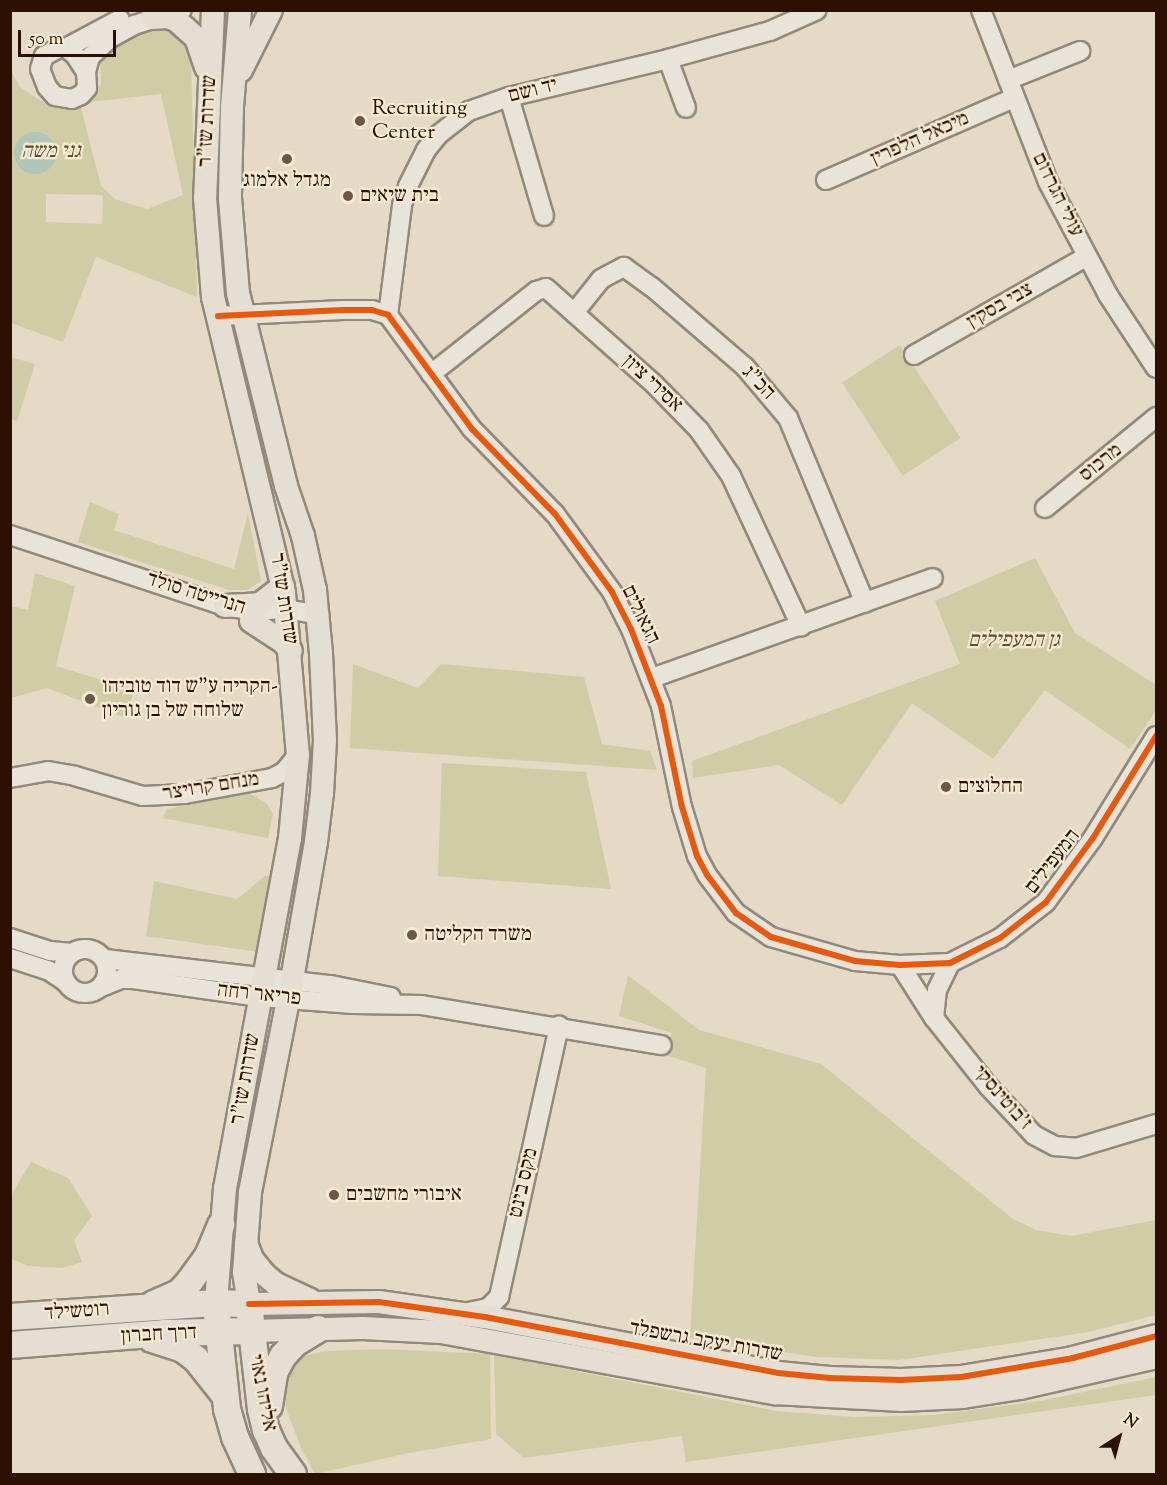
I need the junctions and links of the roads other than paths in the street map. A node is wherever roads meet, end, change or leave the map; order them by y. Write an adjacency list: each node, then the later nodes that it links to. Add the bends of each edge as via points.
1 (182, 10): 7 (street)
2 (213, 10): 12 (main road, שדרות שז"ר)
3 (240, 10): 14 (main road, שדרות שז"ר)
4 (271, 10): 14 (main road)
5 (817, 10): 10 (street, יד ושם, via 770,31)
6 (981, 10): 13 (street, עולי הגרדום)
7 (147, 14): 8 (street, via 114,21); 11 (street, via 96,48); 12 (main road, via 176,20 196,38)
8 (66, 48): 11 (street); 11 (street, via 52,49 44,56 40,69 47,87 55,96 72,99 87,88)
9 (1080, 51): 13 (street)
10 (668, 59): 15 (street, יד ושם); 17 (street)
11 (86, 72)
12 (209, 80): 24 (main road, שדרות שז"ר, via 205,198)
13 (1008, 80): 16 (street, עולי הגרדום)
14 (234, 85): 22 (main road, שדרות שז"ר, via 230,198)
15 (509, 97): 19 (street); 23 (street, יד ושם, via 469,111 438,135 426,150 402,206)
16 (1014, 98): 18 (street, מיכאל הלפרין); 20 (street, עולי הגרדום, via 1048,183)
17 (686, 108)
18 (826, 180)
19 (544, 216)
20 (1086, 257): 25 (street, צבי בסקין); 26 (street, עולי הגרדום)
21 (574, 313): 27 (street, אסירי ציון, via 546,288 536,291); 34 (street, הכ"ג, via 601,279 624,267 745,367 788,418); 39 (street, אסירי ציון, via 680,408 710,444 751,514)
22 (243, 314): 23 (street, via 372,310); 24 (street); 36 (main road, שדרות שז"ר, via 286,486 303,536)
23 (388, 315): 27 (street, הגאולים)
24 (218, 316): 33 (main road, שדרות שז"ר)
25 (914, 355)
26 (1156, 368)
27 (431, 374): 41 (street, הגאולים, via 472,429 582,547 612,592)
28 (1156, 417): 29 (street, מרכוס)
29 (1045, 508)
30 (10, 536): 35 (street, הנרייטה סולד)
31 (10, 547): 38 (street, הנרייטה סולד)
32 (933, 578): 34 (street)
33 (283, 586): 35 (main road, via 260,604); 37 (main road, שדרות שז"ר)
34 (865, 603): 39 (street)
35 (225, 606): 37 (street, הנרייטה סולד)
36 (319, 615): 37 (street, הנרייטה סולד); 56 (main road, שדרות שז"ר, via 325,740 322,793)
37 (287, 616): 38 (street, הנרייטה סולד); 40 (main road, שדרות שז"ר)
38 (251, 621): 40 (main road)
39 (801, 626): 41 (street)
40 (291, 651): 43 (main road, שדרות שז"ר)
41 (652, 678): 52 (street, הגאולים, via 697,856 736,913 788,944 855,961)
42 (1156, 736): 51 (street, המעפילים, via 1093,838 1046,902 1000,938)
43 (298, 755): 45 (street, מנחם קרויצר, via 284,772); 46 (main road, שדרות שז"ר)
44 (10, 778): 45 (street, מנחם קרויצר, via 48,771 143,796 185,794)
45 (272, 778): 46 (street, מנחם קרויצר, via 286,783)
46 (295, 802): 55 (main road, שדרות שז"ר)
47 (10, 938): 48 (street, via 50,951)
48 (72, 953): 50 (street, via 93,950); 53 (street, via 64,964)
49 (10, 958): 53 (street, via 48,970)
50 (105, 959): 54 (street, via 108,974); 55 (street, פריאר רחה)
51 (950, 963): 52 (street, המעפילים); 57 (street, via 938,990)
52 (900, 965): 57 (street, ז'בוטינסקי)
53 (66, 982): 54 (street, via 81,993)
54 (99, 988): 55 (street, פריאר רחה, via 121,979)
55 (262, 988): 56 (street, פריאר רחה); 61 (main road, שדרות שז"ר)
56 (290, 990): 58 (street, פריאר רחה, via 353,1004 422,1005); 62 (main road, שדרות שז"ר, via 250,1193)
57 (934, 1018): 60 (street, ז'בוטינסקי, via 1019,1121 1055,1146 1076,1148)
58 (559, 1026): 59 (street, פריאר רחה); 67 (street, מקס בינט, via 499,1297 488,1308)
59 (662, 1046)
60 (1156, 1124)
61 (221, 1225): 64 (main road, שדרות שז"ר); 66 (highway, via 208,1256 190,1281 165,1301)
62 (245, 1242): 63 (main road, via 264,1274); 65 (main road, שדרות שז"ר)
63 (314, 1302): 65 (main road, שדרות יעקב גרשפלד); 67 (main road, שדרות יעקב גרשפלד, via 379,1302)
64 (216, 1303): 65 (highway, דרך חברון); 66 (highway, דרך חברון); 71 (highway, שדרות שז"ר)
65 (249, 1304): 70 (highway, אליהו נאוי)
66 (144, 1308): 68 (highway, רוטשילד)
67 (461, 1314): 73 (main road, שדרות יעקב גרשפלד, via 778,1373 901,1380 972,1375 1073,1358)
68 (10, 1317)
69 (318, 1329): 70 (main road, שדרות יעקב גרשפלד); 76 (main road, שדרות יעקב גרשפלד, via 441,1332 775,1393 860,1399 963,1397 1077,1377); 78 (highway, via 296,1343 274,1373)
70 (251, 1331): 71 (highway, דרך חברון); 78 (highway, אליהו נאוי)
71 (219, 1332): 72 (highway, דרך חברון); 77 (highway, אליהו נאוי)
72 (137, 1335): 74 (highway, דרך חברון); 77 (highway, via 183,1349 208,1370)
73 (1156, 1336)
74 (68, 1341): 75 (highway, רוטשילד)
75 (10, 1345)
76 (1156, 1357)
77 (225, 1396): 79 (highway, אליהו נאוי, via 235,1437)
78 (266, 1430): 80 (highway, אליהו נאוי)
79 (252, 1474)
80 (293, 1474)

